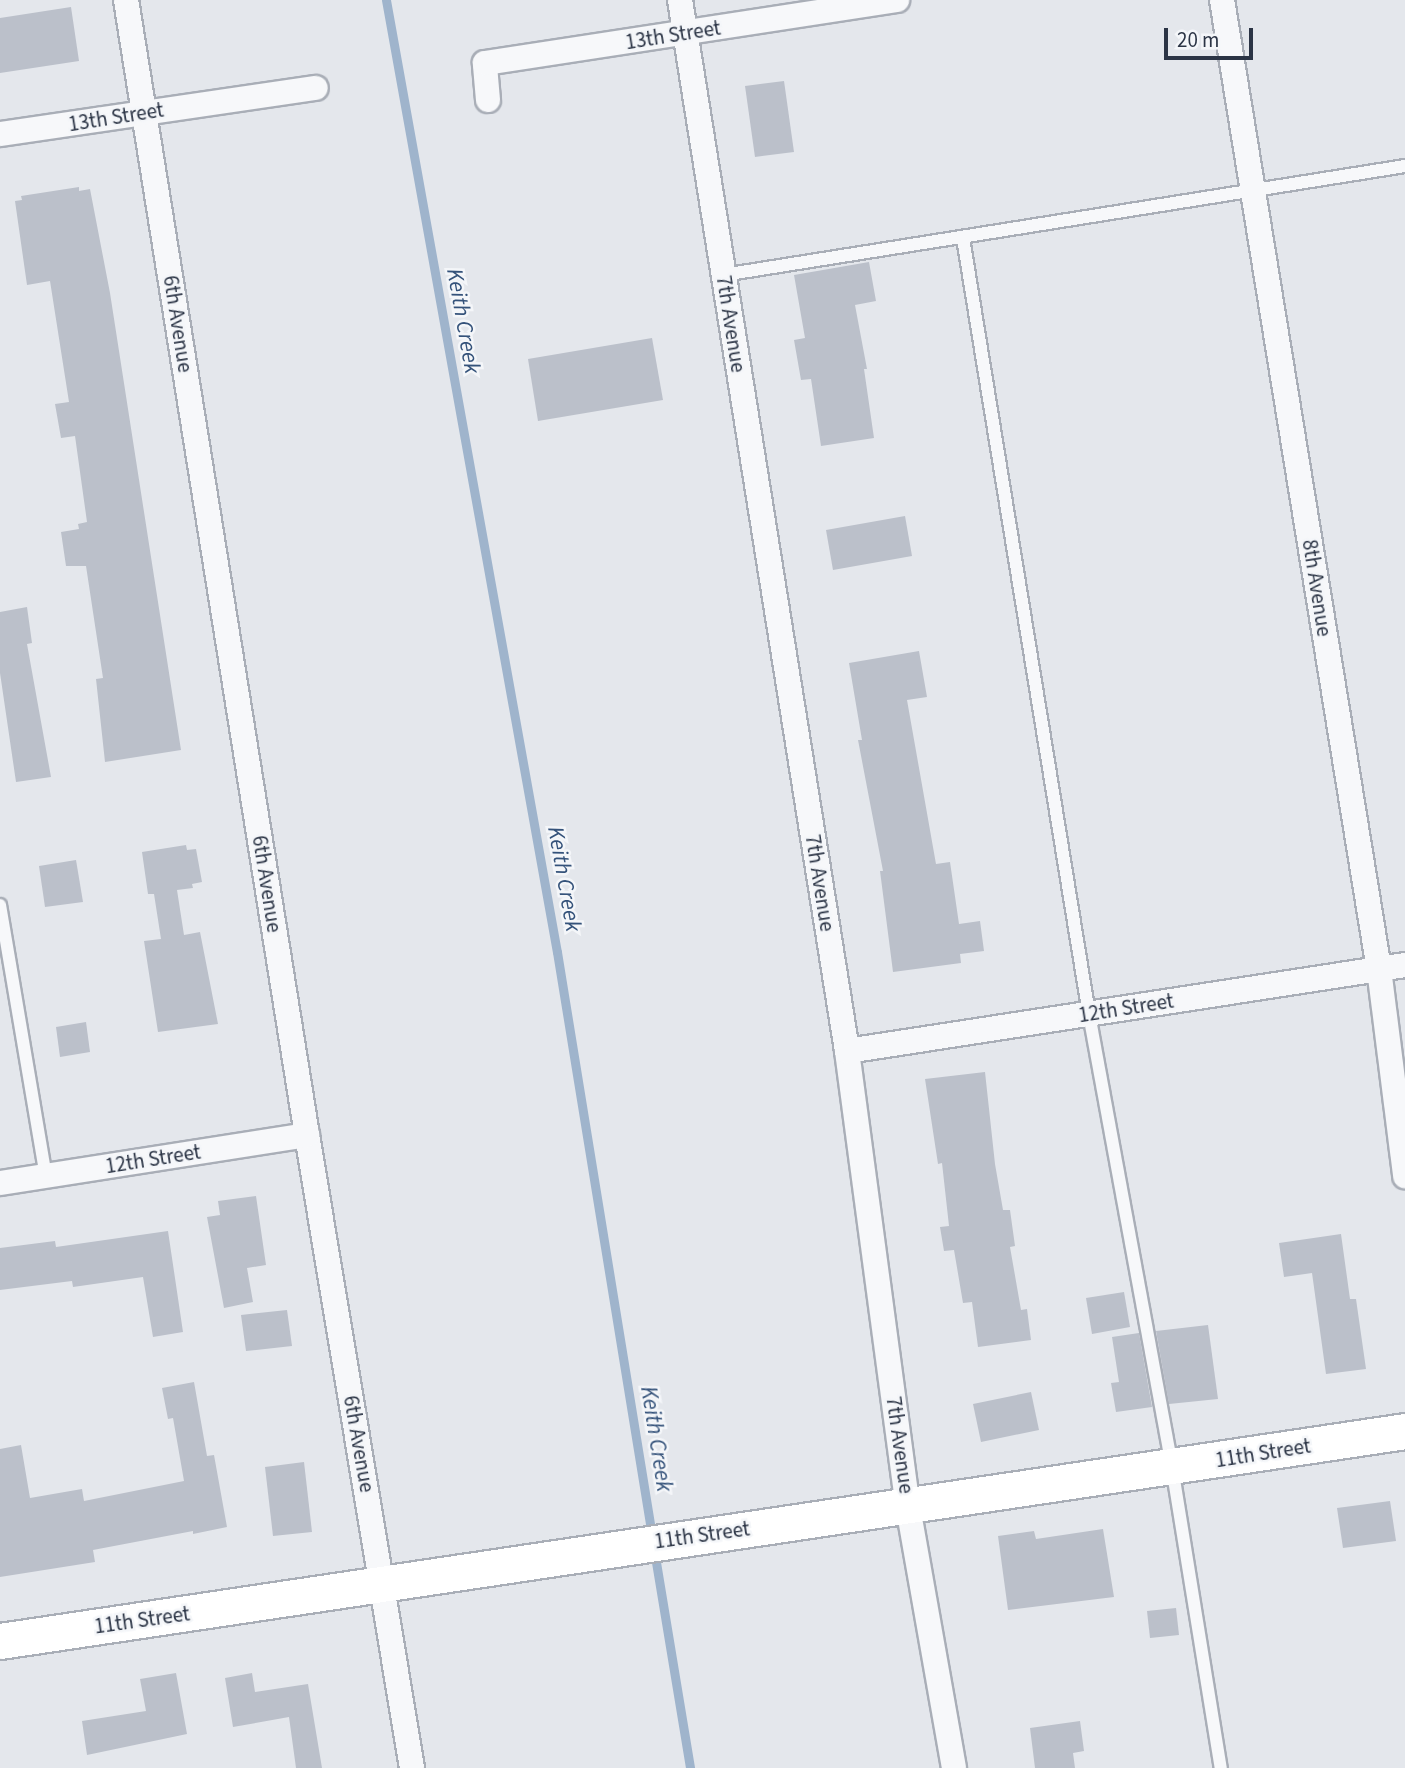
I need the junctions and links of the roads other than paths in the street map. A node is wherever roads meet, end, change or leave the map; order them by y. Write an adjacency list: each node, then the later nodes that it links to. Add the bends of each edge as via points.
1 (126, 0): 8 (street, 6th Avenue)
2 (680, 0): 5 (street, 7th Avenue)
3 (897, 0): 5 (street, 13th Street)
4 (1222, 0): 11 (street, 8th Avenue)
5 (685, 34): 7 (street, 13th Street, via 485,63); 13 (street, 7th Avenue)
6 (316, 88): 8 (street, 13th Street)
7 (488, 100)
8 (145, 112): 9 (street, 13th Street); 19 (street, 6th Avenue)
9 (0, 134)
10 (1405, 166): 11 (lane)
11 (1253, 192): 12 (lane); 16 (street, 8th Avenue)
12 (963, 238): 13 (lane); 17 (lane)
13 (723, 275): 18 (street, 7th Avenue)
14 (0, 905): 20 (lane)
15 (1405, 965): 16 (street, 12th Street)
16 (1379, 969): 17 (street, 12th Street); 21 (street, 8th Avenue)
17 (1089, 1014): 18 (street, 12th Street); 24 (lane)
18 (847, 1051): 25 (street, 7th Avenue)
19 (307, 1135): 20 (street, 12th Street); 26 (street, 6th Avenue)
20 (46, 1175): 22 (street, 12th Street)
21 (1405, 1176)
22 (0, 1183)
23 (1405, 1432): 24 (main road, 11th Street)
24 (1172, 1467): 25 (main road, 11th Street); 30 (lane)
25 (908, 1507): 26 (main road, 11th Street); 29 (street, 7th Avenue)
26 (383, 1585): 27 (main road, 11th Street); 28 (street, 6th Avenue)
27 (0, 1641)
28 (412, 1768)
29 (954, 1768)
30 (1221, 1768)

